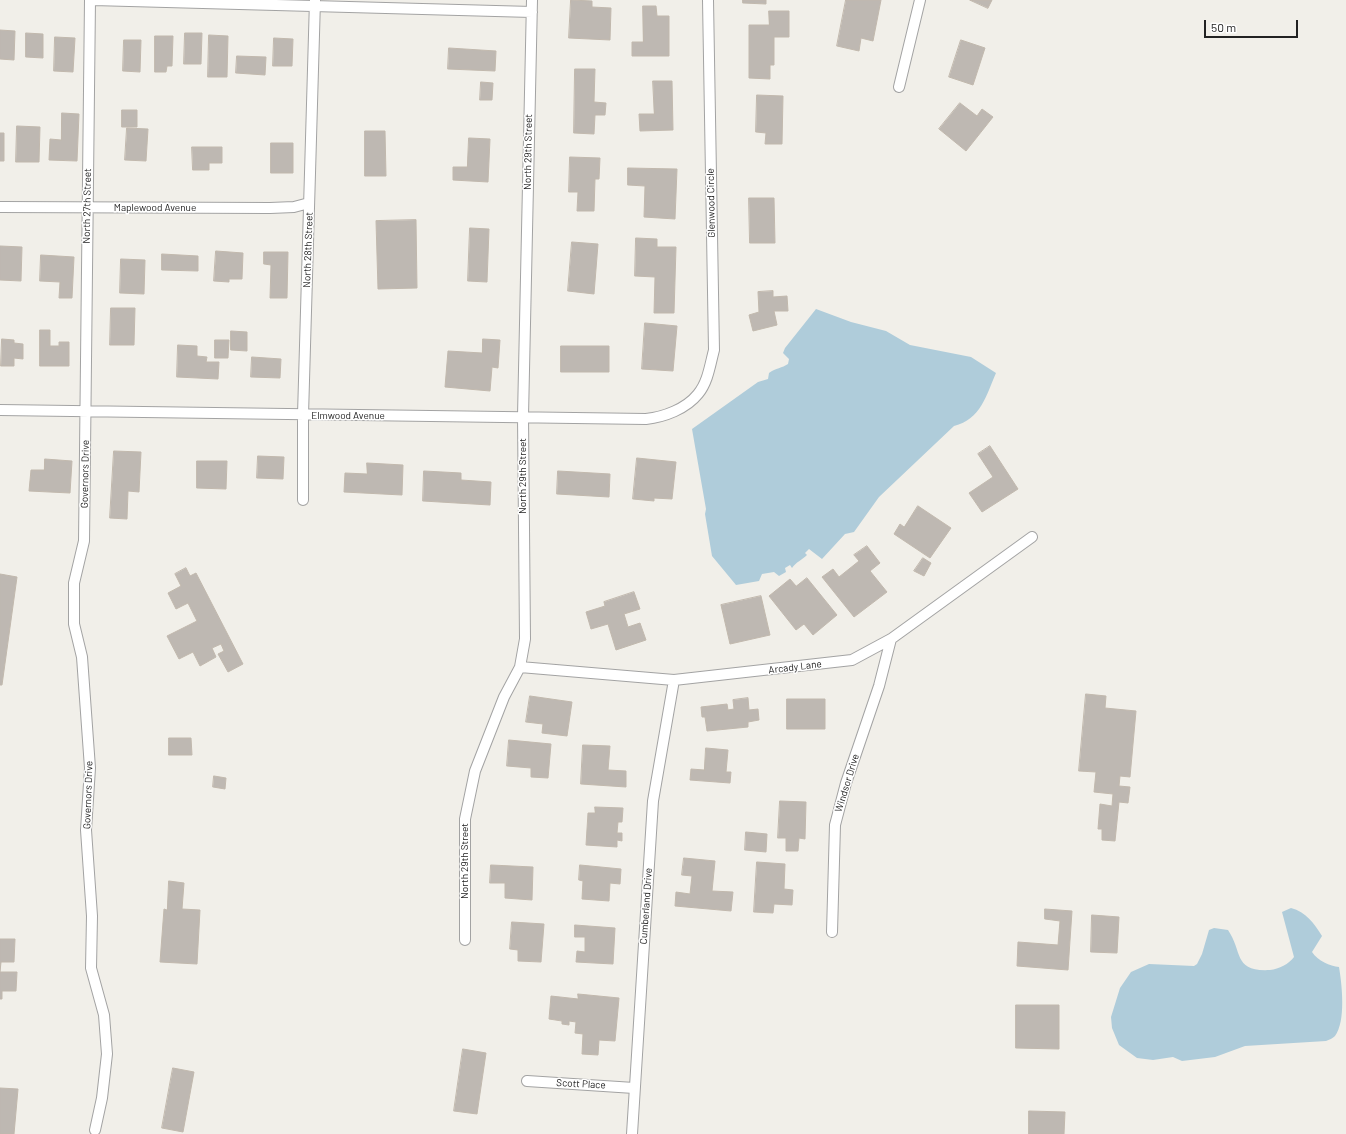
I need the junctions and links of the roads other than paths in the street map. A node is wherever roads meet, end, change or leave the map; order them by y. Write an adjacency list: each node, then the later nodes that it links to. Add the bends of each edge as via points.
1 (90, 0): 11 (street, North 27th Street)
2 (93, 0): 6 (street)
3 (532, 0): 7 (street, North 29th Street)
4 (708, 0): 12 (street, Glenwood Circle, via 714,350 708,375 698,394)
5 (920, 0): 8 (street)
6 (315, 2): 7 (street); 9 (street, North 28th Street)
7 (532, 12): 16 (street, North 29th Street)
8 (899, 87)
9 (309, 203): 11 (street, Maplewood Avenue, via 294,207 270,208); 15 (street, North 28th Street)
10 (0, 207): 11 (street, Maplewood Avenue)
11 (87, 208): 14 (street, North 27th Street)
12 (691, 400): 16 (street, Elmwood Avenue, via 662,417 646,419)
13 (0, 410): 14 (street, Elmwood Avenue)
14 (86, 412): 15 (street, Elmwood Avenue); 26 (street, Governors Drive, via 84,541 74,583 74,624 82,657 90,768 86,830 92,916 91,968 104,1015 107,1054)
15 (303, 415): 16 (street, Elmwood Avenue); 17 (street, North 28th Street)
16 (523, 416): 20 (street, North 29th Street, via 525,639)
17 (303, 500)
18 (1032, 537): 19 (street, Arcady Lane)
19 (891, 639): 21 (street, Arcady Lane, via 852,660); 22 (street, Windsor Drive, via 879,686 846,783 835,825)
20 (520, 667): 21 (street, Arcady Lane); 23 (street, North 29th Street, via 504,697 476,771 465,819)
21 (674, 680): 25 (street, Cumberland Drive, via 653,801)
22 (832, 932)
23 (465, 940)
24 (528, 1081): 25 (street, Scott Place)
25 (634, 1088): 27 (street, Cumberland Drive)
26 (95, 1130)
27 (632, 1134)

